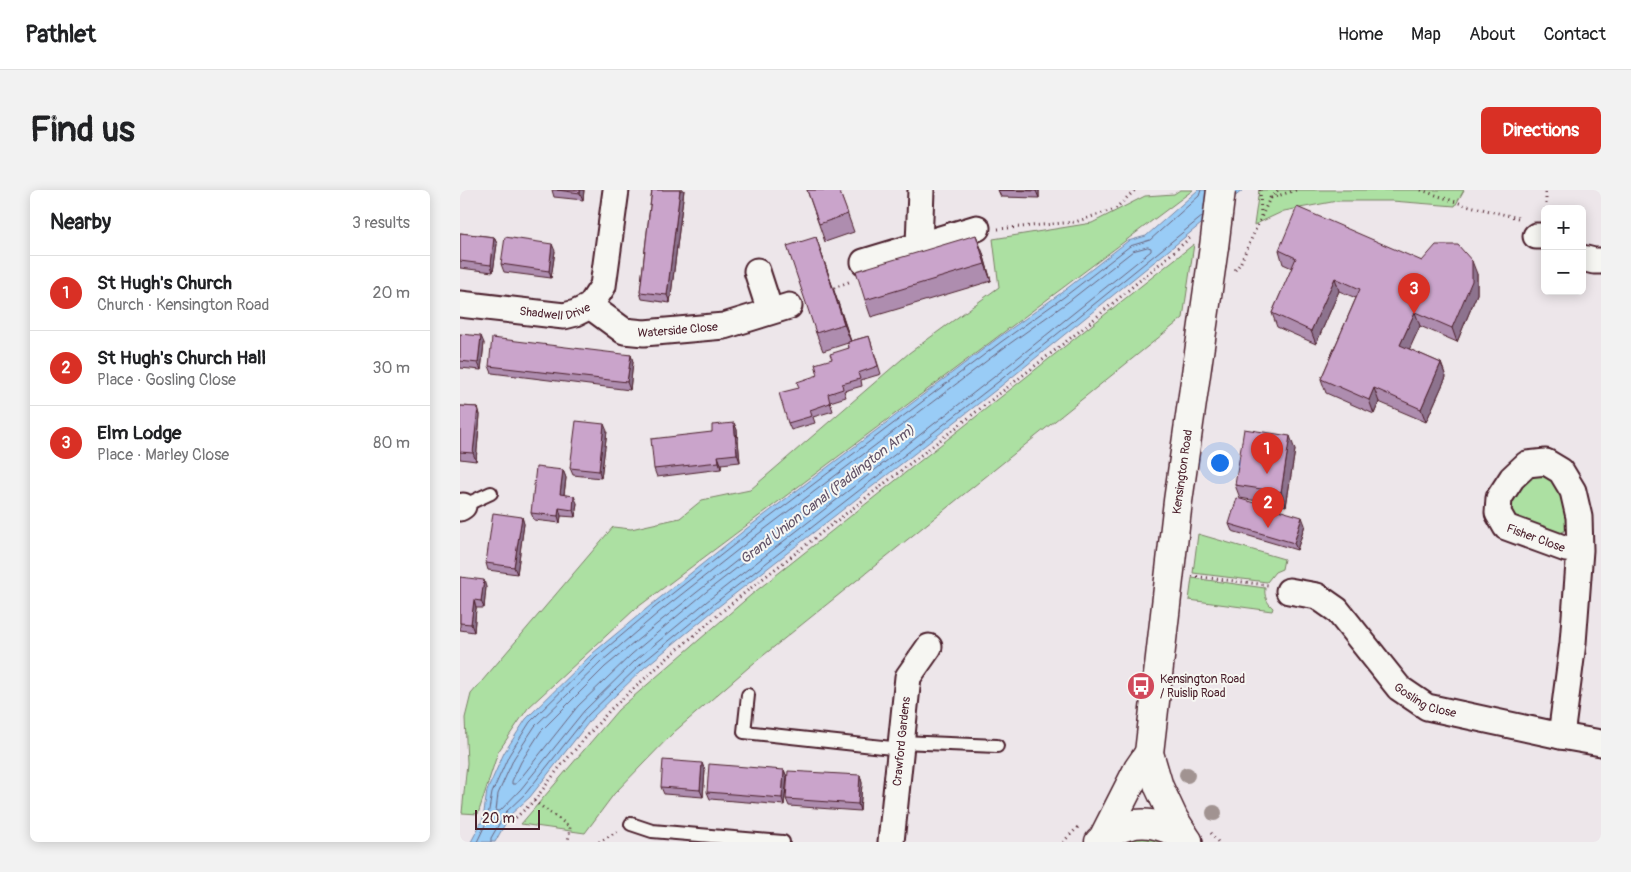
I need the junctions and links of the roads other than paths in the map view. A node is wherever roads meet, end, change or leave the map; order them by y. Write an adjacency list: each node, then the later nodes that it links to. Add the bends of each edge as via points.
1 (616, 190): 11 (street, Shadwell Drive, via 603,286)
2 (921, 190): 5 (street)
3 (1221, 190): 22 (street, Kensington Road, bridge, via 1203,242)
4 (977, 228): 5 (street)
5 (918, 245): 8 (street)
6 (1586, 259): 7 (street)
7 (1601, 261)
8 (864, 262)
9 (757, 271): 11 (street, Waterside Close, via 779,308 724,326 644,333 624,331)
10 (460, 304): 11 (street, Shadwell Drive, via 564,316)
11 (590, 306)
12 (491, 494): 13 (lane)
13 (461, 507)
14 (1580, 550): 18 (street, Fisher Close)
15 (1280, 588): 18 (street, Gosling Close, via 1318,596 1337,610 1399,688 1427,707)
16 (929, 647): 20 (street, Crawford Gardens, via 908,677)
17 (748, 696): 20 (lane, via 744,732)
18 (1561, 736): 19 (street, Gosling Close)
19 (1601, 742)
20 (901, 746): 21 (lane); 26 (street, Crawford Gardens)
21 (997, 746)
22 (1149, 753): 24 (street, Kensington Road); 27 (street, Kensington Road, via 1174,819)
23 (630, 824): 25 (lane, via 652,831)
24 (1101, 840): 27 (street, via 1129,824 1146,823 1168,828)
25 (783, 842)
26 (891, 842)
27 (1189, 842)

